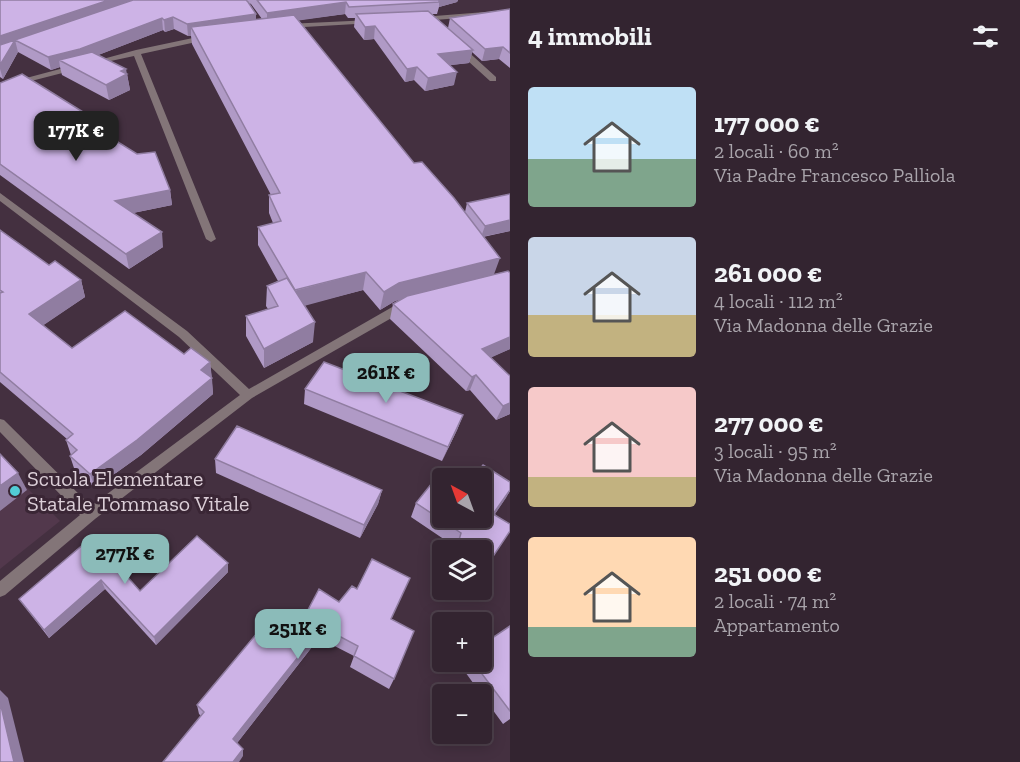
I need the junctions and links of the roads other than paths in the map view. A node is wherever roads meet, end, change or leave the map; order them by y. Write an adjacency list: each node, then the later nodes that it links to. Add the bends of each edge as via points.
1 (510, 12): 2 (street)
2 (428, 19): 3 (street); 6 (street)
3 (417, 20)
4 (383, 21): 5 (street)
5 (274, 27)
6 (436, 27)
7 (221, 34): 9 (street)
8 (453, 42): 10 (street)
9 (136, 52): 11 (street); 13 (street)
10 (493, 79)
11 (0, 87)
12 (0, 196): 15 (street, via 183,334)
13 (211, 239)
14 (423, 300): 15 (street, via 400,306)
15 (248, 395): 17 (street)
16 (0, 424): 17 (street)
17 (90, 515): 18 (street)
18 (0, 590)

